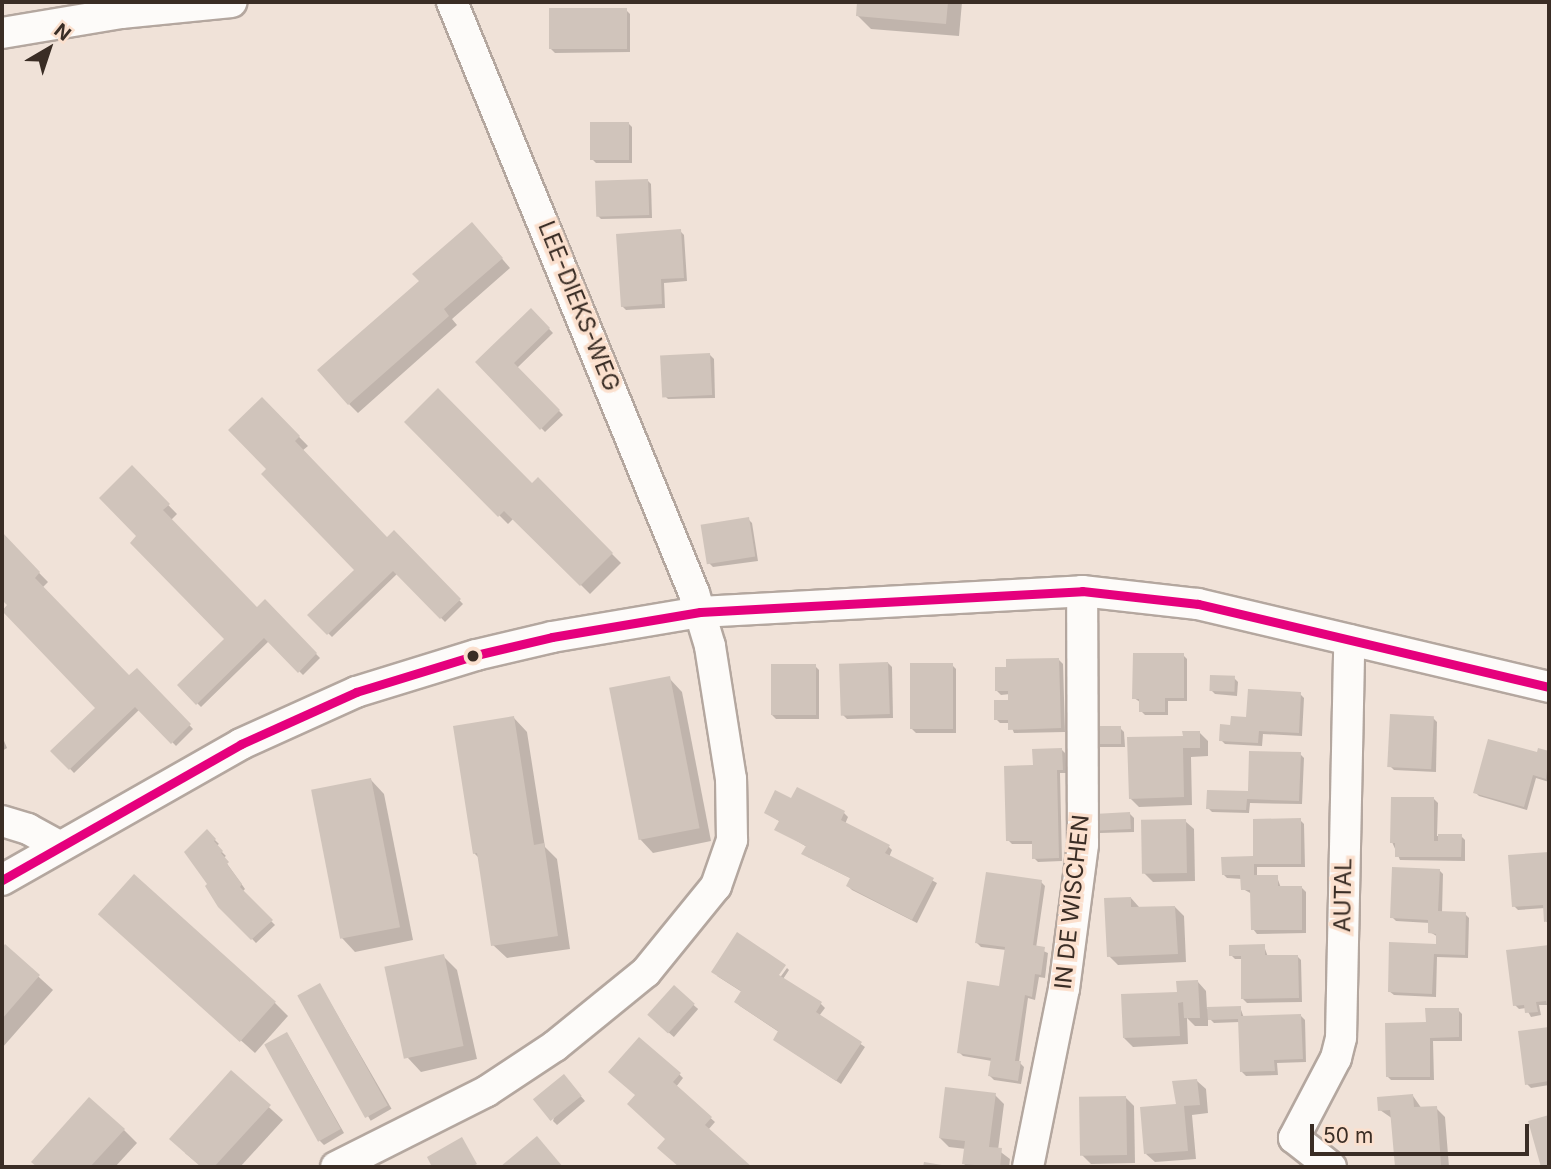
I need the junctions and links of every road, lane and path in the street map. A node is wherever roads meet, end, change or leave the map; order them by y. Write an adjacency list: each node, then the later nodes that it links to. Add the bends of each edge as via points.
1 (231, 2): 3 (street, via 121,13)
2 (452, 2): 5 (street, LEE-DIEKS-WEG, via 677,544)
3 (2, 33)
4 (1082, 591): 5 (street); 6 (street, via 1198,604); 12 (street, IN DE WISCHEN, via 1083,845 1064,989)
5 (700, 612): 9 (street, via 564,634 356,692 241,744); 11 (street, LEE-DIEKS-WEG, via 731,779 732,840 716,886 646,972 555,1046 487,1091)
6 (1349, 640): 7 (street); 13 (street, AUTAL, via 1341,1038 1336,1058 1294,1138)
7 (1549, 687)
8 (2, 821): 9 (street)
9 (60, 846): 10 (street)
10 (2, 880)
11 (336, 1167)
12 (1028, 1167)
13 (1331, 1167)

